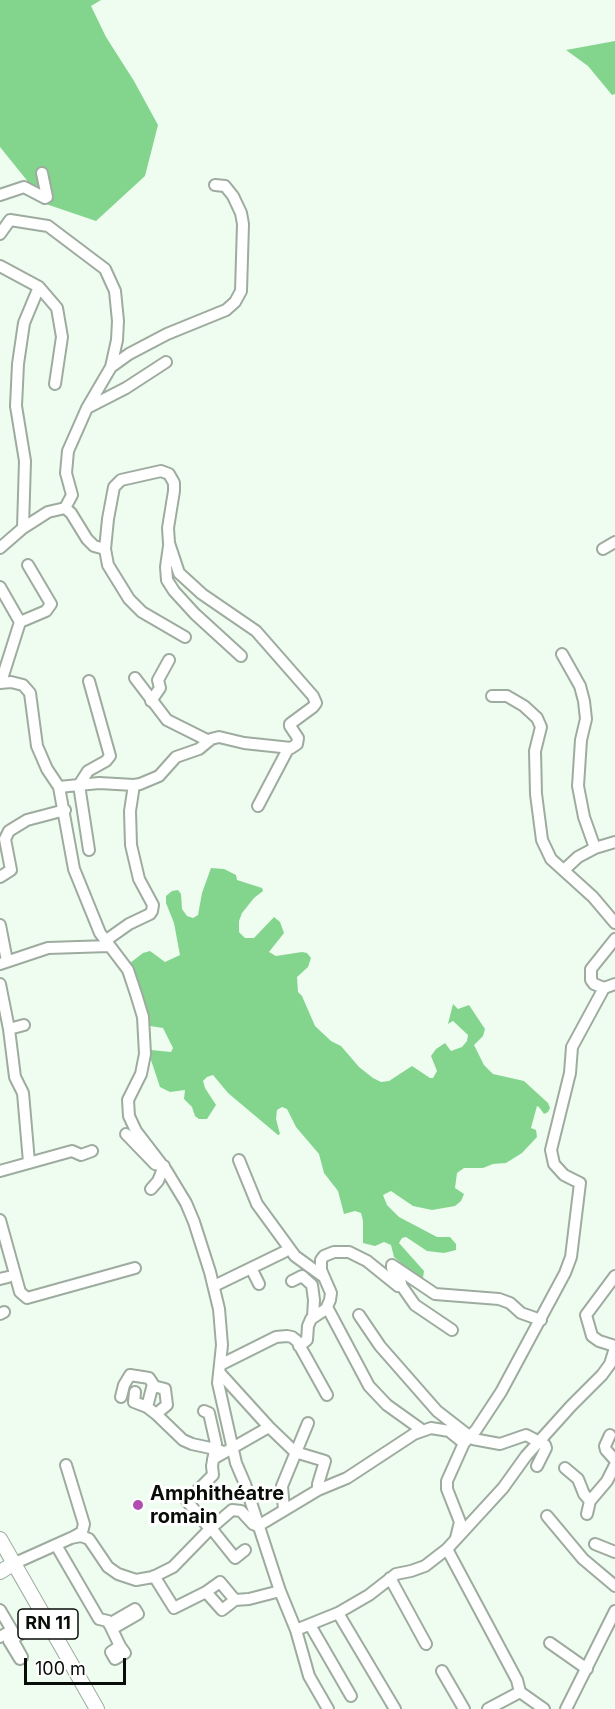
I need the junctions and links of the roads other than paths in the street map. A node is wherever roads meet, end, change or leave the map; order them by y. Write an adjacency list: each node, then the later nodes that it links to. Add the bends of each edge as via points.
1 (42, 173): 3 (street, via 47,197 24,188)
2 (215, 185): 8 (street, via 225,186 233,196 243,224 241,291 235,302 226,310 166,334)
3 (0, 195)
4 (0, 234): 8 (street, via 10,220 48,226 105,269 115,291 118,321)
5 (0, 266): 6 (street)
6 (39, 286): 9 (street, via 57,308 59,317 62,337); 12 (street, via 24,323 18,364 16,406 25,461)
7 (166, 362): 10 (street)
8 (111, 368): 10 (street)
9 (55, 384)
10 (87, 408): 11 (street, via 68,451 66,472 72,495)
11 (65, 508): 12 (street, via 48,512); 16 (street, via 87,539)
12 (23, 528): 15 (street)
13 (615, 542): 17 (street)
14 (169, 543): 16 (street, via 174,483 169,474 161,471 121,480 114,487); 23 (street, via 167,580 174,591); 31 (street, via 179,573 257,632 314,698 314,706 290,724 298,741)
15 (0, 548)
16 (105, 549): 21 (street, via 108,565 129,599 142,612)
17 (603, 549)
18 (28, 565): 20 (street, via 51,604 46,611)
19 (0, 587): 20 (street)
20 (20, 622): 27 (street)
21 (185, 637)
22 (561, 654): 38 (street, via 580,686 584,701 586,719 578,786)
23 (241, 656)
24 (169, 660): 29 (street)
25 (135, 678): 29 (street)
26 (89, 681): 32 (street, via 110,756 91,768)
27 (1, 682): 34 (street, via 23,685 30,693 37,746)
28 (492, 696): 40 (street, via 507,696 524,706 541,727 535,751 542,840 548,855)
29 (152, 701): 30 (street, via 167,720)
30 (209, 741): 31 (street, via 219,737); 33 (street, via 176,757 159,776)
31 (288, 749): 35 (street)
32 (79, 785): 33 (street); 34 (street); 39 (street)
33 (134, 785): 45 (street, via 131,845 152,911)
34 (59, 787): 36 (street)
35 (258, 806)
36 (64, 810): 41 (street, via 24,821 9,831 5,839 11,870); 45 (street, via 74,869)
37 (615, 842): 38 (street)
38 (595, 848): 40 (street, via 578,856)
39 (89, 850)
40 (564, 870): 42 (street)
41 (0, 877)
42 (615, 923)
43 (0, 925): 46 (street)
44 (615, 939): 48 (street, via 591,969 594,984)
45 (107, 943): 46 (street, via 48,948); 55 (street, via 128,970 143,1017 144,1065 128,1100 129,1116)
46 (4, 963)
47 (0, 984): 50 (street)
48 (610, 986): 71 (street, via 572,1047 570,1072 551,1150 554,1164 579,1184 571,1257)
49 (24, 1025): 50 (street)
50 (9, 1029): 54 (street, via 15,1077 23,1093)
51 (126, 1134): 55 (street, via 155,1164)
52 (92, 1151): 54 (street, via 81,1155 72,1151)
53 (239, 1160): 63 (street, via 257,1204 294,1256)
54 (29, 1162): 56 (street)
55 (164, 1166): 57 (street); 67 (street, via 190,1214)
56 (0, 1171)
57 (151, 1189)
58 (0, 1220): 60 (street, via 20,1293 27,1298)
59 (284, 1252): 61 (street)
60 (135, 1268)
61 (251, 1268): 65 (street); 67 (street)
62 (615, 1276): 74 (street, via 585,1315 592,1336)
63 (324, 1277): 66 (street, via 324,1256 349,1252); 68 (street, via 331,1293)
64 (292, 1281): 70 (street, via 302,1276 312,1285)
65 (259, 1284)
66 (401, 1285): 71 (street, via 392,1265 435,1294 499,1299); 72 (street, via 415,1305)
67 (214, 1286): 75 (street, via 221,1329)
68 (327, 1307): 70 (street); 84 (street, via 369,1386)
69 (359, 1315): 86 (street, via 411,1382 437,1411 459,1427)
70 (313, 1317): 73 (street, via 307,1340)
71 (541, 1320): 86 (street, via 501,1392)
72 (452, 1330)
73 (299, 1346): 75 (street, via 292,1337 276,1337); 78 (street)
74 (615, 1350): 87 (street, via 602,1375)
75 (219, 1368): 83 (street); 88 (street)
76 (156, 1387): 79 (street, via 149,1378 131,1374); 80 (street); 80 (street, via 165,1389 166,1405)
77 (135, 1392): 80 (street, via 134,1402)
78 (327, 1395)
79 (121, 1397)
80 (152, 1411): 88 (street, via 186,1442)
81 (204, 1412): 88 (street, via 209,1413)
82 (308, 1423): 89 (street)
83 (269, 1427): 88 (street); 89 (street)
84 (422, 1430): 86 (street, via 444,1429); 95 (street, via 347,1478)
85 (610, 1435): 90 (street, via 605,1446)
86 (467, 1440): 87 (street, via 500,1444 526,1435); 100 (street, via 447,1481)
87 (540, 1442): 93 (street, via 546,1447); 102 (street)
88 (221, 1452): 103 (street, via 236,1463); 104 (street, via 212,1476 187,1501)
89 (295, 1452): 95 (street, via 326,1461); 97 (street, via 282,1486)
90 (615, 1460)
91 (66, 1465): 101 (street)
92 (615, 1465): 96 (street)
93 (537, 1466)
94 (565, 1468): 96 (street, via 578,1479)
95 (318, 1490): 97 (street)
96 (590, 1502): 98 (street)
97 (284, 1510): 103 (street)
98 (587, 1514)
99 (547, 1516): 118 (street, via 583,1559)
100 (459, 1518): 102 (street); 106 (street)
101 (84, 1524): 105 (street, via 82,1532); 108 (street)
102 (470, 1524): 106 (street)
103 (258, 1526): 104 (street, via 235,1509); 119 (street)
104 (211, 1529): 112 (street, via 235,1558); 116 (street, via 177,1564)
105 (71, 1538): 108 (street, via 85,1537); 110 (street)
106 (456, 1538): 111 (street)
107 (0, 1539): 114 (main road, RN 11)
108 (90, 1541): 116 (street, via 108,1567 118,1574 136,1580)
109 (595, 1544): 113 (street)
110 (56, 1545): 114 (street); 132 (street, via 99,1619 108,1621)
111 (447, 1549): 117 (street, via 425,1566); 135 (street)
112 (245, 1550)
113 (615, 1552)
114 (13, 1564): 115 (main road); 125 (main road, RN 11)
115 (0, 1572)
116 (154, 1576): 120 (street, via 174,1608)
117 (390, 1578): 123 (street); 131 (street)
118 (615, 1586)
119 (280, 1591): 121 (street); 127 (street)
120 (207, 1592): 121 (street, via 220,1582); 121 (street, via 222,1610)
121 (235, 1600)
122 (615, 1611): 133 (street)
123 (338, 1613): 126 (street); 139 (street)
124 (1, 1616): 128 (street)
125 (45, 1619): 128 (street); 137 (main road, RN 11)
126 (310, 1625): 127 (street); 136 (street)
127 (296, 1630): 138 (street, via 309,1676)
128 (13, 1635): 129 (street)
129 (0, 1637)
130 (550, 1643): 133 (street)
131 (426, 1644)
132 (120, 1646)
133 (587, 1669): 143 (street)
134 (442, 1671): 140 (street)
135 (520, 1692): 141 (street); 142 (street)
136 (351, 1696)
137 (97, 1709)
138 (328, 1709)
139 (395, 1709)
140 (464, 1709)
141 (488, 1709)
142 (544, 1709)
143 (566, 1709)

